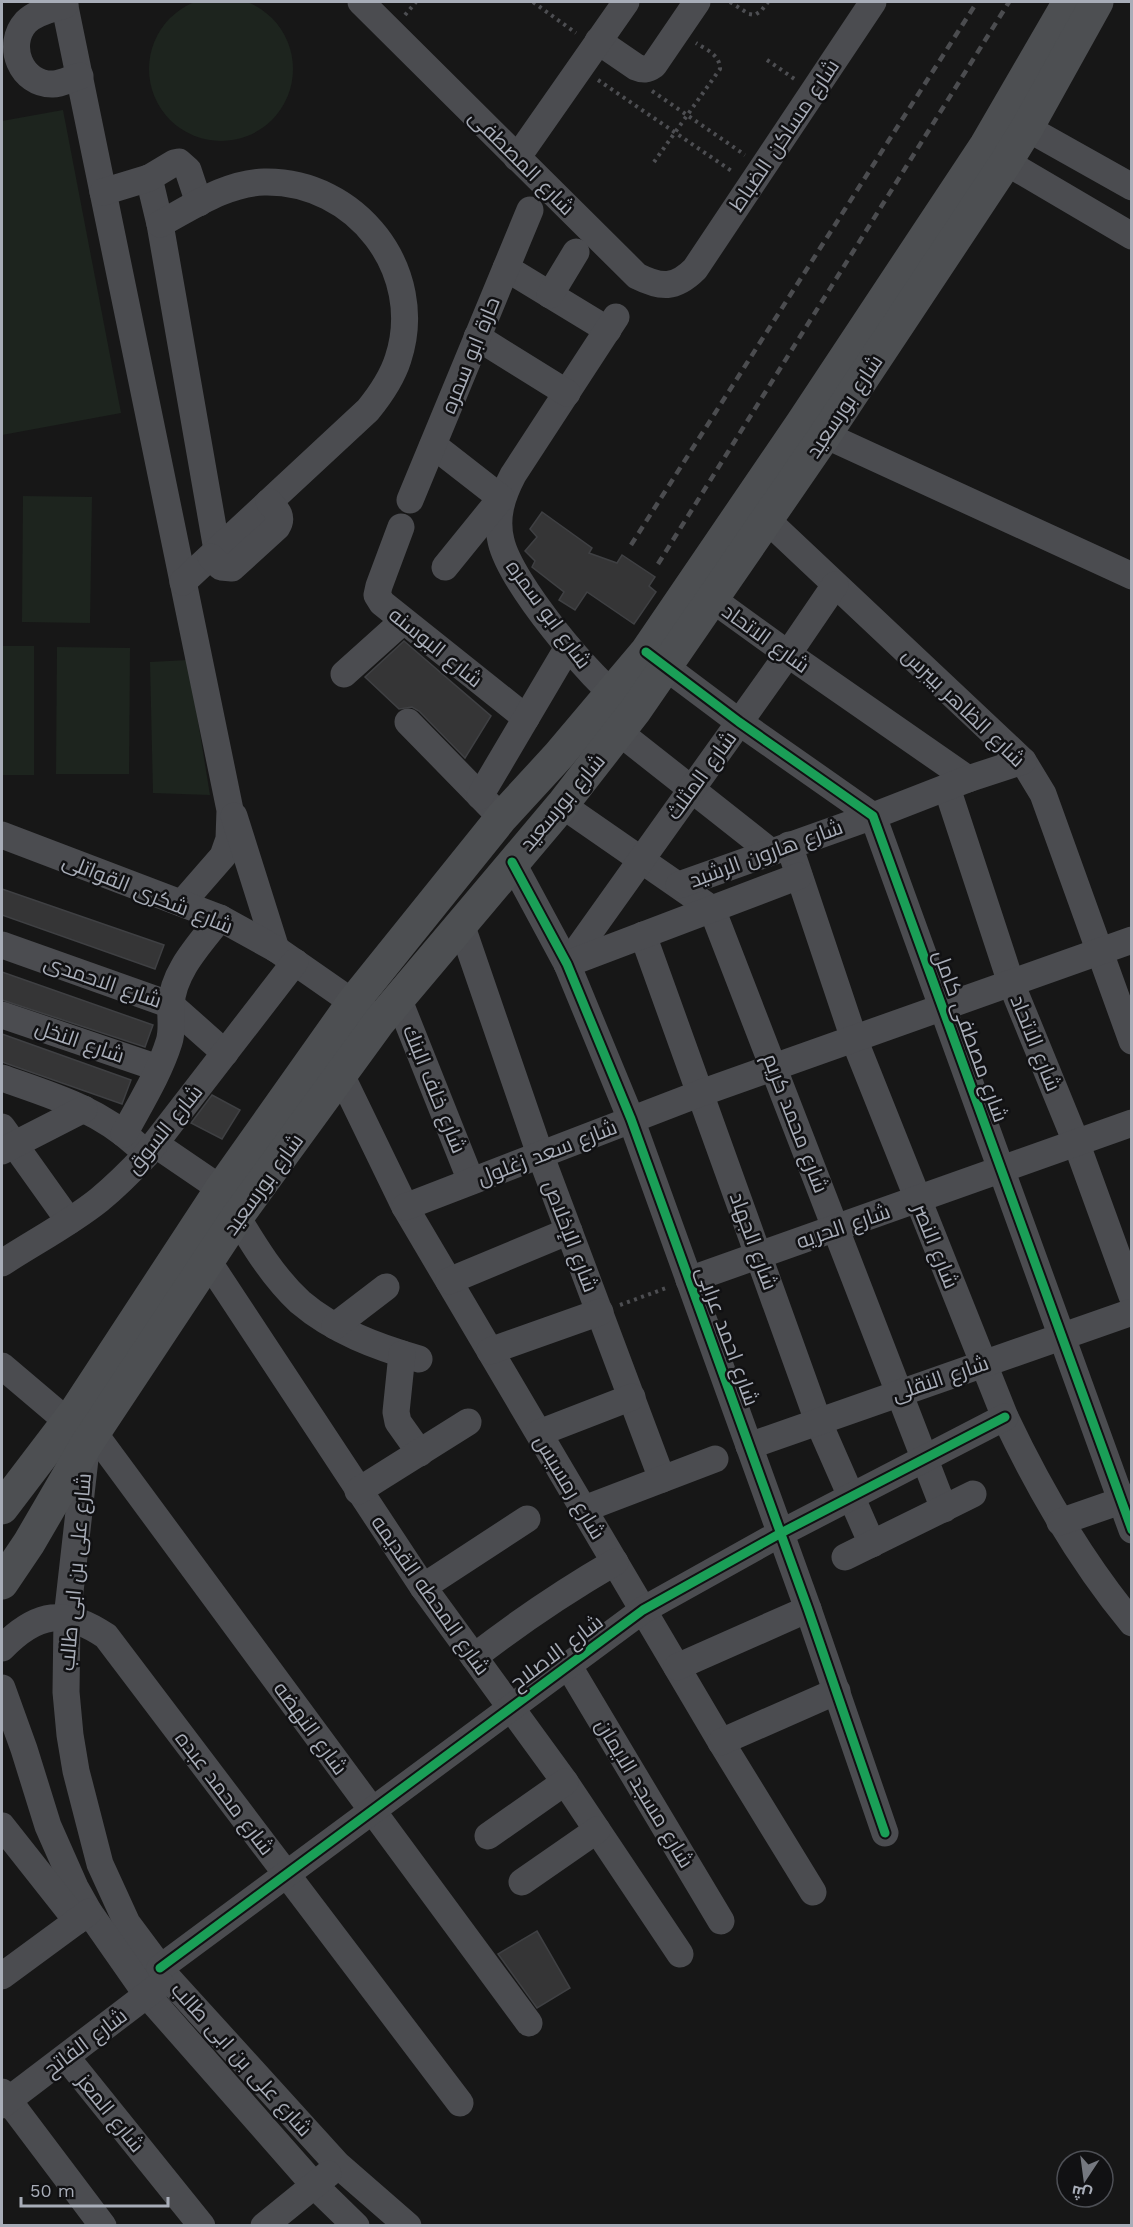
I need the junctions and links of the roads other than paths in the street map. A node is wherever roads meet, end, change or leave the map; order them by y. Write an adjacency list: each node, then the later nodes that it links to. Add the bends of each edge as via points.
1 (361, 2): 12 (street, شارع المصطفى)
2 (626, 2): 8 (street)
3 (698, 2): 8 (street, via 649,69)
4 (873, 2): 23 (street, شارع مساكن الضباط)
5 (1069, 2): 27 (main road, شارع بورسعيد)
6 (1097, 2): 11 (main road, شارع بورسعيد)
7 (64, 3): 9 (street, via 26,22); 10 (street)
8 (591, 52): 12 (street)
9 (10, 64): 10 (street, via 43,83 55,84)
10 (80, 75): 16 (street)
11 (1027, 128): 13 (main road, شارع بورسعيد); 15 (street)
12 (517, 158): 23 (street, شارع المصطفى, via 637,276 654,285 669,285 684,280)
13 (1006, 162): 20 (street); 27 (main road, شارع بورسعيد)
14 (149, 178): 16 (street); 17 (street, via 174,163 183,163); 19 (street)
15 (1131, 187)
16 (103, 192): 36 (street)
17 (199, 203): 19 (street); 33 (street, via 222,191 264,182 322,193 356,213 383,243 399,279 405,319 399,358 368,410)
18 (530, 210): 22 (street, حارة ابو سمره)
19 (160, 224): 33 (street)
20 (1131, 237)
21 (576, 252): 24 (street)
22 (506, 268): 24 (street); 25 (street, حارة ابو سمره)
23 (695, 269)
24 (550, 295): 26 (street, شارع ابو سمره, via 612,324)
25 (477, 337): 26 (street); 28 (street, حارة ابو سمره)
26 (567, 393): 29 (street, شارع ابو سمره)
27 (814, 429): 31 (main road, شارع بورسعيد); 35 (street); 42 (main road, شارع بورسعيد)
28 (433, 445): 29 (street); 30 (street, حارة ابو سمره)
29 (501, 498): 34 (street); 40 (street, شارع ابو سمره, via 500,540 508,562)
30 (410, 500)
31 (767, 520): 37 (street, شارع الظاهر بيبرس); 38 (main road, شارع بورسعيد)
32 (401, 527): 39 (street, شارع البوسنه, via 378,595)
33 (214, 553): 36 (street)
34 (445, 567)
35 (1131, 576)
36 (183, 582): 53 (street)
37 (835, 585): 41 (street, شارع المثلث); 48 (street, شارع الظاهر بيبرس)
38 (712, 598): 41 (street, شارع الاتحاد); 42 (main road, شارع بورسعيد)
39 (403, 621): 43 (street); 45 (street, شارع البوسنه)
40 (568, 647): 44 (street, شارع ابو سمره); 45 (street)
41 (788, 654): 47 (street, شارع المثلث); 49 (street, شارع الاتحاد)
42 (656, 660): 44 (main road, شارع بورسعيد); 47 (street)
43 (344, 674)
44 (622, 713): 50 (street); 51 (main road, شارع بورسعيد); 52 (main road, شارع بورسعيد)
45 (526, 718): 52 (street)
46 (408, 722): 52 (street)
47 (739, 722): 50 (street, شارع المثلث); 54 (street)
48 (1023, 761): 49 (street, شارع هارون الرشيد); 68 (street, شارع الظاهر بيبرس, via 1042,794)
49 (957, 784): 54 (street, شارع هارون الرشيد); 71 (street, شارع الاتحاد)
50 (692, 788): 56 (street); 57 (street, شارع المثلث)
51 (561, 805): 57 (street); 58 (main road, شارع بورسعيد)
52 (491, 807): 72 (main road, شارع بورسعيد)
53 (230, 810): 61 (street, via 229,839 223,856); 69 (street)
54 (873, 816): 56 (street, شارع هارون الرشيد); 74 (street, شارع مصطفى كامل)
55 (2, 835): 61 (street, شارع شكرى القواتلى)
56 (780, 848): 59 (street, شارع النصر); 60 (street, شارع هارون الرشيد)
57 (641, 858): 60 (street); 70 (street, شارع المثلث)
58 (512, 862): 64 (main road, شارع بورسعيد); 70 (street, شارع احمد عرابى)
59 (799, 876): 62 (street); 77 (street, شارع النصر)
60 (678, 885): 62 (street)
61 (182, 903): 63 (street, شارع شكرى القواتلى)
62 (712, 909): 65 (street); 80 (street, شارع محمد كريم)
63 (220, 918): 69 (street, شارع شكرى القواتلى); 73 (street, via 183,967)
64 (461, 924): 75 (main road, شارع بورسعيد); 92 (street, شارع الإخلاص)
65 (643, 935): 70 (street); 84 (street, شارع الجهاد)
66 (1131, 940): 68 (street, شارع سعد زغلول)
67 (2, 945): 73 (street, شارع الاحمدى)
68 (1100, 952): 71 (street, شارع سعد زغلول); 78 (street, شارع الظاهر بيبرس)
69 (286, 956): 72 (street, شارع شكرى القواتلى); 79 (street, شارع السوق)
70 (567, 964): 86 (street, شارع احمد عرابى)
71 (1011, 983): 74 (street, شارع سعد زغلول); 90 (street, شارع الاتحاد)
72 (354, 1001): 75 (street, شارع شكرى القواتلى); 95 (main road, شارع بورسعيد)
73 (171, 1005): 79 (street, شارع الاحمدى); 81 (street, via 170,1041)
74 (942, 1008): 77 (street, شارع سعد زغلول); 93 (street, شارع مصطفى كامل)
75 (388, 1010): 82 (main road, شارع بورسعيد); 94 (street, شارع خلف البنك)
76 (2, 1015): 81 (street, شارع النخل)
77 (854, 1039): 80 (street, شارع سعد زغلول); 96 (street, شارع النصر)
78 (1131, 1041)
79 (225, 1053): 91 (street, شارع السوق)
80 (774, 1067): 84 (street, شارع سعد زغلول); 100 (street, شارع محمد كريم)
81 (158, 1068): 88 (street)
82 (341, 1075): 97 (street, شارع رمسيس); 98 (main road, شارع بورسعيد)
83 (2, 1078): 85 (street)
84 (701, 1093): 86 (street, شارع سعد زغلول); 102 (street, شارع الجهاد)
85 (84, 1109): 88 (street); 89 (street)
86 (631, 1119): 92 (street, شارع سعد زغلول); 105 (street, شارع احمد عرابى)
87 (1131, 1123): 90 (street, شارع الحريه)
88 (124, 1134): 91 (street)
89 (6, 1141): 99 (street)
90 (1076, 1142): 93 (street, شارع الحريه); 108 (street, شارع الاتحاد)
91 (150, 1149): 95 (street); 99 (street, شارع السوق, via 123,1179)
92 (540, 1154): 94 (street, شارع سعد زغلول); 101 (street, شارع الإخلاص)
93 (1001, 1170): 96 (street, شارع الحريه); 112 (street, شارع مصطفى كامل)
94 (471, 1181): 97 (street, شارع سعد زغلول)
95 (221, 1189): 121 (main road, شارع بورسعيد)
96 (917, 1200): 100 (street, شارع الحريه); 114 (street, شارع النصر)
97 (405, 1207): 106 (street, شارع رمسيس)
98 (237, 1217): 103 (main road, شارع بورسعيد); 111 (street, via 276,1276 300,1302)
99 (69, 1221): 104 (street, شارع السوق)
100 (836, 1229): 102 (street, شارع الحريه); 116 (street, شارع محمد كريم)
101 (569, 1231): 106 (street); 109 (street, شارع الإخلاص)
102 (760, 1255): 105 (street, شارع الحريه); 119 (street, شارع الجهاد)
103 (208, 1261): 121 (main road, شارع بورسعيد); 128 (street, شارع المحطه القديمه)
104 (2, 1263)
105 (689, 1280): 123 (street, شارع احمد عرابى)
106 (449, 1281): 113 (street, شارع رمسيس)
107 (386, 1287): 111 (street)
108 (1131, 1296)
109 (609, 1309): 113 (street); 117 (street, شارع الإخلاص)
110 (1131, 1312): 112 (street, شارع النقلى)
111 (335, 1326): 124 (street, via 376,1346 411,1357 396,1412 398,1422)
112 (1061, 1336): 114 (street, شارع النقلى); 131 (street, شارع مصطفى كامل)
113 (490, 1351): 122 (street, شارع رمسيس)
114 (984, 1363): 116 (street, شارع النقلى); 118 (street, شارع النصر)
115 (2, 1366): 121 (street, شارع النهضه)
116 (899, 1393): 119 (street, شارع النقلى); 126 (street, شارع محمد كريم)
117 (632, 1397): 122 (street); 127 (street, شارع الإخلاص)
118 (1005, 1417): 126 (street, شارع الاصلاح); 136 (street, شارع النصر)
119 (818, 1421): 123 (street, شارع النقلى); 130 (street, شارع الجهاد)
120 (468, 1422): 124 (street)
121 (83, 1433): 132 (main road, شارع بورسعيد); 142 (main road, شارع بورسعيد, via 29,1543); 146 (street, شارع على بن ابى طالب); 157 (street, شارع النهضه)
122 (539, 1433): 133 (street, شارع رمسيس)
123 (749, 1446): 138 (street, شارع احمد عرابى)
124 (420, 1453): 128 (street)
125 (715, 1459): 127 (street)
126 (924, 1459): 130 (street, شارع الاصلاح); 134 (street, شارع محمد كريم)
127 (662, 1479): 133 (street)
128 (358, 1491): 143 (street, شارع المحطه القديمه)
129 (973, 1494): 134 (street)
130 (851, 1496): 138 (street, شارع الاصلاح); 139 (street, شارع الجهاد)
131 (1126, 1499): 136 (street); 137 (street, شارع مصطفى كامل)
132 (2, 1508)
133 (584, 1509): 141 (street, شارع رمسيس)
134 (944, 1509): 139 (street)
135 (527, 1519): 143 (street)
136 (1060, 1522): 147 (street, شارع النصر, via 1097,1581)
137 (1131, 1530)
138 (781, 1533): 144 (street, شارع احمد عرابى); 145 (street, شارع الاصلاح)
139 (872, 1544): 140 (street)
140 (845, 1557)
141 (615, 1562): 145 (street, شارع رمسيس); 149 (street, via 565,1591)
142 (2, 1583)
143 (423, 1587): 149 (street, شارع المحطه القديمه)
144 (808, 1609): 151 (street); 153 (street, شارع احمد عرابى)
145 (643, 1610): 150 (street, شارع الاصلاح); 151 (street, شارع رمسيس)
146 (67, 1618): 148 (street, شارع محمد عبده, via 48,1618 30,1624); 162 (street, شارع محمد عبده, via 88,1623 106,1636); 168 (street, شارع على بن ابى طالب, via 70,1735 86,1814 114,1896)
147 (1131, 1623)
148 (2, 1648)
149 (474, 1658): 154 (street, شارع المحطه القديمه)
150 (568, 1665): 154 (street, شارع الاصلاح); 166 (street, شارع مسجد الايمان)
151 (677, 1667): 155 (street, شارع رمسيس)
152 (2, 1688): 165 (street, شارع على بن ابى طالب)
153 (837, 1691): 155 (street); 160 (street, شارع احمد عرابى)
154 (511, 1708): 156 (street, شارع المحطه القديمه); 157 (street, شارع الاصلاح)
155 (721, 1742): 164 (street, شارع رمسيس)
156 (564, 1782): 159 (street, شارع المحطه القديمه); 161 (street)
157 (372, 1811): 162 (street, شارع الاصلاح); 171 (street, شارع النهضه)
158 (2, 1826): 165 (street)
159 (597, 1830): 163 (street); 167 (street, شارع المحطه القديمه)
160 (885, 1833)
161 (488, 1836)
162 (287, 1874): 168 (street, شارع الاصلاح); 174 (street, شارع محمد عبده)
163 (522, 1882)
164 (813, 1892)
165 (83, 1917): 169 (street); 170 (street, شارع على بن ابى طالب)
166 (721, 1921)
167 (680, 1954)
168 (164, 1973): 170 (street, شارع الفاتح); 175 (street, شارع على بن ابى طالب)
169 (2, 1976)
170 (147, 1995): 172 (street, شارع الفاتح); 176 (street, شارع على بن ابى طالب)
171 (529, 2023)
172 (66, 2056): 173 (street, شارع الفاتح); 178 (street, شارع المعز)
173 (4, 2099): 177 (street)
174 (460, 2103)
175 (338, 2165): 176 (street); 181 (street, شارع على بن ابى طالب)
176 (315, 2186): 179 (street); 180 (street, شارع على بن ابى طالب)
177 (103, 2226)
178 (202, 2226)
179 (264, 2226)
180 (356, 2226)
181 (408, 2226)

